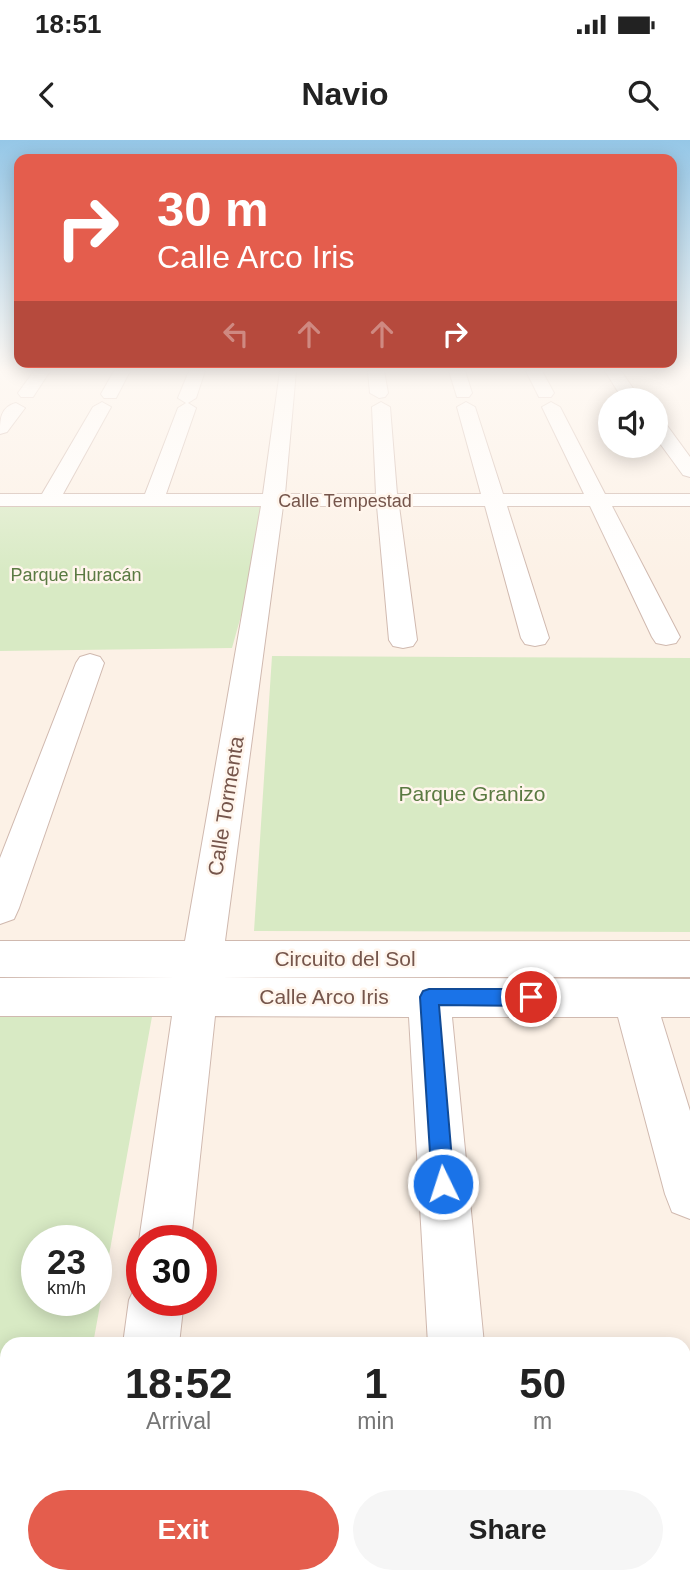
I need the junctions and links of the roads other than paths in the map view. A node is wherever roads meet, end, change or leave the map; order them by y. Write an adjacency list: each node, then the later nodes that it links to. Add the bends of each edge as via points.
1 (85, 438): 10 (street)
2 (174, 438): 13 (street)
3 (281, 438): 11 (street, Calle Tormenta)
4 (383, 438): 14 (street)
5 (475, 438): 15 (street)
6 (566, 438): 16 (street)
7 (668, 441): 8 (street)
8 (690, 471)
9 (0, 500): 10 (street, Calle Tempestad)
10 (49, 500): 13 (street, Calle Tempestad)
11 (274, 500): 13 (street, Calle Tempestad); 14 (street, Calle Tempestad); 24 (street, Calle Tormenta)
12 (690, 500): 16 (street, Calle Tempestad)
13 (152, 501)
14 (387, 501): 15 (street, Calle Tempestad); 19 (street)
15 (494, 501): 16 (street, Calle Tempestad); 18 (street)
16 (596, 501): 17 (street)
17 (666, 637)
18 (535, 638)
19 (403, 640)
20 (90, 663): 21 (street)
21 (0, 908)
22 (0, 959): 24 (street, Circuito del Sol)
23 (690, 959): 24 (street, Circuito del Sol)
24 (199, 978): 25 (street, Calle Arco Iris); 26 (street, Calle Arco Iris); 30 (street, Calle Tormenta)
25 (0, 997)
26 (429, 997): 27 (street, Calle Arco Iris); 33 (street)
27 (634, 998): 28 (street, Calle Arco Iris); 29 (street)
28 (690, 998)
29 (690, 1194)
30 (167, 1225)
31 (155, 1316): 32 (street)
32 (152, 1337)
33 (455, 1337)

